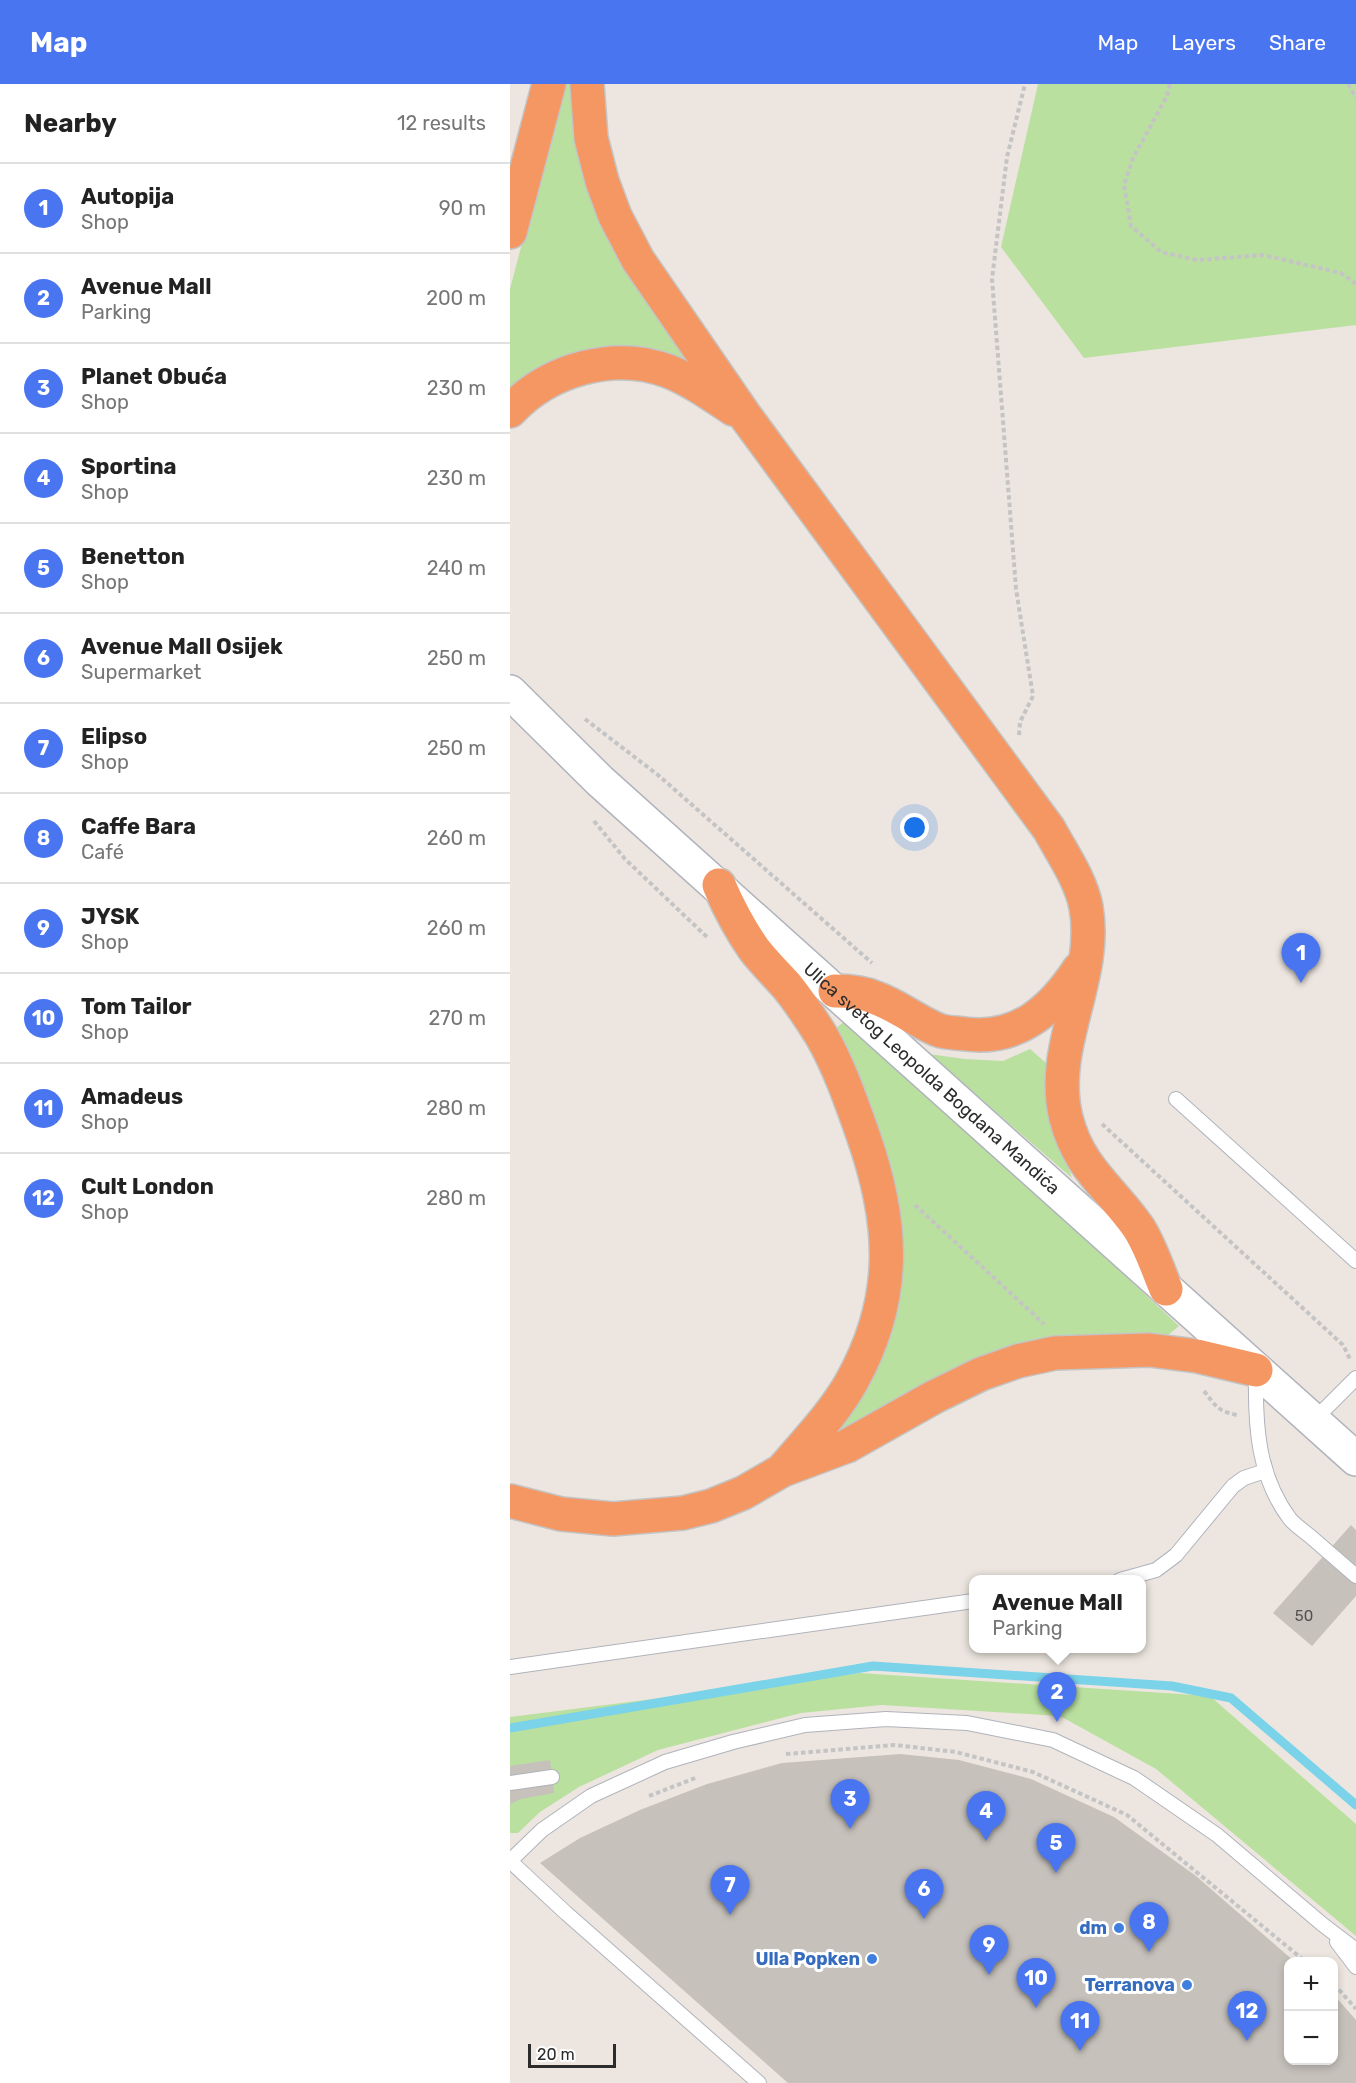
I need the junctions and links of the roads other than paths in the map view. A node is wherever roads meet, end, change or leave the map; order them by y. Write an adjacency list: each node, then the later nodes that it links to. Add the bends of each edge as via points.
1 (549, 84): 3 (highway)
2 (587, 84): 5 (highway, via 591,138 615,216 638,260)
3 (510, 232)
4 (510, 411): 5 (highway, via 547,381 576,369 632,363 667,371 695,384)
5 (746, 417): 8 (highway, via 1049,829 1085,905)
6 (510, 692): 7 (main road, Ulica svetog Leopolda Bogdana Mandića, via 600,781)
7 (719, 885): 9 (main road, Ulica svetog Leopolda Bogdana Mandića); 17 (highway, via 736,923 789,988 821,1036 844,1082 868,1148 886,1226 888,1264 872,1339 852,1382 829,1416)
8 (1088, 955): 9 (highway, via 1047,1010 1028,1023 989,1035 941,1031 876,997); 12 (highway, via 1066,1051 1062,1086 1066,1117 1077,1150 1138,1228)
9 (835, 991): 12 (main road, Ulica svetog Leopolda Bogdana Mandića)
10 (1176, 1099): 11 (lane)
11 (1356, 1261)
12 (1166, 1288): 13 (main road, Ulica svetog Leopolda Bogdana Mandića)
13 (1256, 1370): 15 (main road, Ulica svetog Leopolda Bogdana Mandića); 17 (highway, via 1149,1350 1055,1353 981,1374 847,1446); 18 (lane, via 1255,1418)
14 (1356, 1378): 15 (lane)
15 (1314, 1420): 16 (main road, Ulica svetog Leopolda Bogdana Mandića)
16 (1356, 1459)
17 (783, 1470): 19 (highway, via 743,1493 683,1513 613,1519 561,1514)
18 (1265, 1471): 20 (lane, via 1233,1486 1176,1555 1156,1570); 21 (lane, via 1292,1520)
19 (510, 1501)
20 (1138, 1575)
21 (1356, 1576)
22 (969, 1601): 23 (lane)
23 (510, 1667)
24 (552, 1777): 25 (lane)
25 (510, 1783)
26 (510, 1861): 27 (lane, via 542,1830 591,1796 676,1759 805,1725 886,1719 967,1723 1053,1740 1134,1778 1217,1835); 30 (lane)
27 (1322, 1924): 28 (lane); 29 (lane)
28 (1356, 1950)
29 (1356, 1967)
30 (759, 2083)

